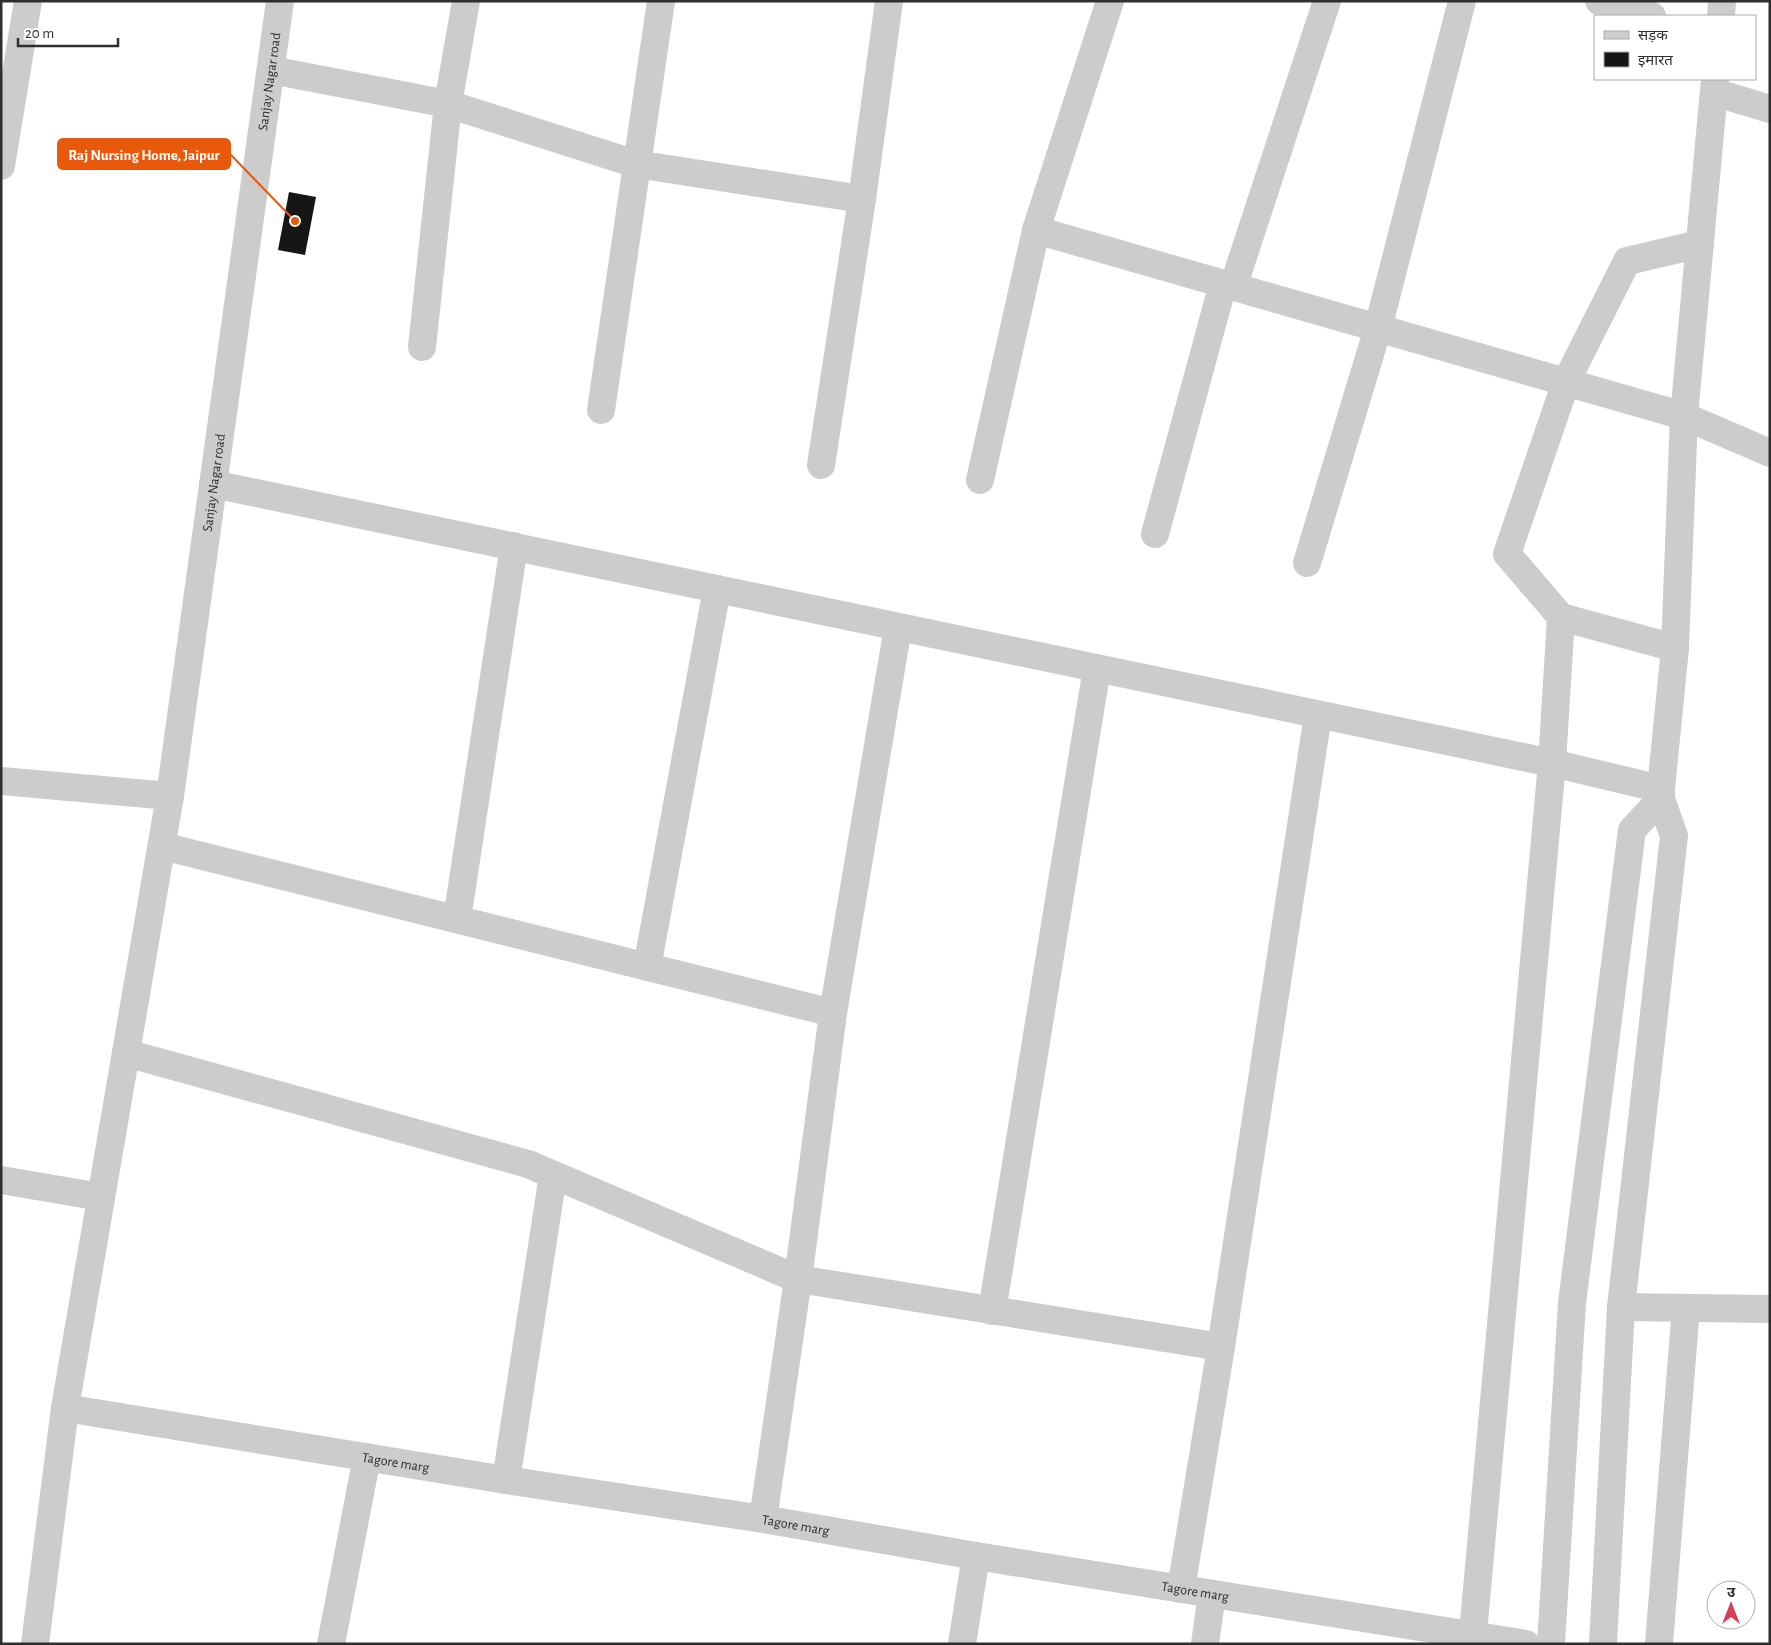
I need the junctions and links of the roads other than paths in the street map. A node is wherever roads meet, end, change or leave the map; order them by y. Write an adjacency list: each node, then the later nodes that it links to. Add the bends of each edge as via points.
1 (28, 1): 18 (street)
2 (280, 1): 13 (street, Sanjay Nagar road)
3 (466, 1): 15 (street)
4 (661, 1): 17 (street)
5 (889, 1): 19 (street)
6 (1110, 1): 20 (street)
7 (1327, 1): 22 (street)
8 (1462, 1): 23 (street)
9 (1599, 1): 11 (street)
10 (1722, 1): 12 (street)
11 (1648, 15)
12 (1721, 15)
13 (271, 70): 15 (street); 31 (street, Sanjay Nagar road)
14 (1714, 85): 16 (street); 21 (street)
15 (448, 104): 17 (street); 24 (street)
16 (1770, 109)
17 (636, 164): 19 (street); 26 (street)
18 (1, 166)
19 (862, 199): 29 (street)
20 (1036, 230): 22 (street); 30 (street)
21 (1700, 244): 25 (street, via 1627,261); 27 (street)
22 (1228, 285): 23 (street); 32 (street)
23 (1378, 328): 25 (street); 34 (street)
24 (422, 347)
25 (1566, 382): 27 (street); 36 (street, via 1507,554)
26 (601, 410)
27 (1684, 416): 28 (street); 38 (street)
28 (1770, 453)
29 (821, 465)
30 (980, 480)
31 (213, 484): 33 (street); 44 (street, Sanjay Nagar road)
32 (1155, 534)
33 (514, 546): 35 (street); 46 (street)
34 (1307, 563)
35 (717, 589): 37 (street); 47 (street)
36 (1562, 617): 38 (street); 41 (street)
37 (898, 627): 39 (street); 48 (street)
38 (1675, 648): 43 (street)
39 (1097, 668): 40 (street); 57 (street)
40 (1318, 714): 41 (street); 58 (street)
41 (1552, 764): 43 (street); 66 (street)
42 (1, 780): 44 (street)
43 (1661, 794): 54 (street, via 1674,836); 72 (street, via 1632,830 1572,1303)
44 (170, 796): 45 (street, Sanjay Nagar road)
45 (162, 846): 46 (street); 49 (street, Sanjay Nagar road)
46 (458, 919): 47 (street)
47 (647, 967): 48 (street)
48 (833, 1013): 53 (street)
49 (126, 1053): 50 (street, via 528,1164); 52 (street, Sanjay Nagar road)
50 (553, 1175): 53 (street); 61 (street)
51 (1, 1180): 52 (street)
52 (101, 1198): 59 (street, Sanjay Nagar road)
53 (798, 1279): 57 (street); 62 (street)
54 (1621, 1307): 55 (street); 73 (street)
55 (1686, 1308): 56 (street); 74 (street)
56 (1770, 1309)
57 (992, 1311): 58 (street)
58 (1221, 1347): 64 (street)
59 (65, 1408): 60 (street, Tagore marg); 67 (street, Sanjay Nagar road)
60 (367, 1457): 61 (street, Tagore marg); 68 (street)
61 (506, 1480): 62 (street, Tagore marg)
62 (763, 1518): 63 (street, Tagore marg)
63 (976, 1556): 64 (street, Tagore marg); 69 (street)
64 (1181, 1589): 65 (street, Tagore marg)
65 (1212, 1594): 66 (street, Tagore marg); 70 (street)
66 (1472, 1640): 71 (street, Tagore marg)
67 (35, 1644)
68 (331, 1644)
69 (962, 1644)
70 (1205, 1644)
71 (1526, 1644)
72 (1551, 1644)
73 (1603, 1644)
74 (1659, 1644)

